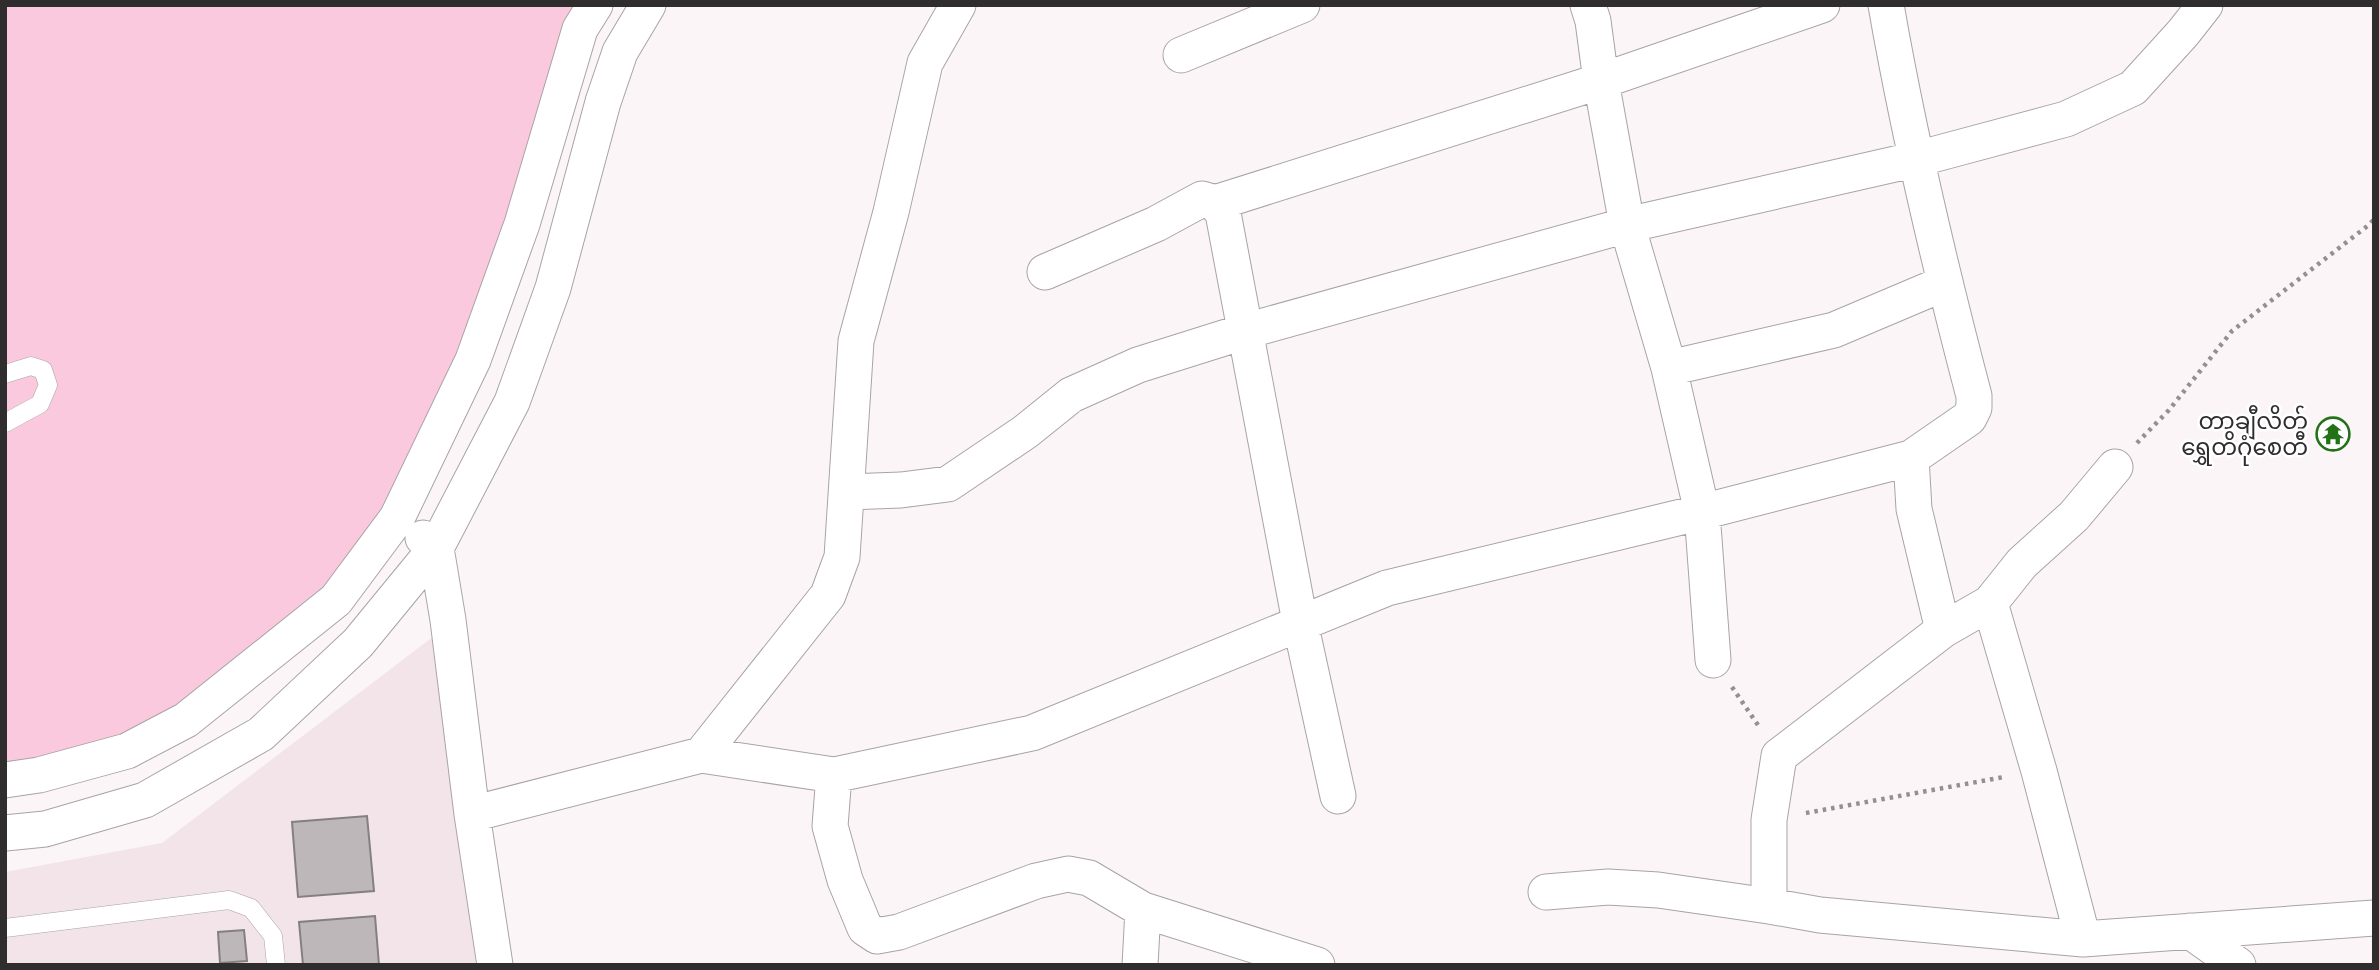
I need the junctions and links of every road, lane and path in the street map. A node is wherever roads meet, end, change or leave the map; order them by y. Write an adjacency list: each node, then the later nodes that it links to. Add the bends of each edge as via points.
1 (595, 5): 25 (street, via 580,29 522,224 473,360)
2 (648, 5): 26 (street, via 620,52 607,89 552,288 512,402)
3 (958, 5): 23 (street, via 925,63 856,341)
4 (1588, 5): 10 (street)
5 (1822, 5): 10 (street)
6 (1886, 5): 11 (street)
7 (2205, 5): 11 (street, via 2133,89 2066,119)
8 (1291, 7): 9 (street)
9 (1181, 55)
10 (1601, 81): 12 (street); 14 (street)
11 (1917, 159): 14 (street); 16 (street)
12 (1214, 203): 15 (street, via 1202,199); 17 (street, via 1223,213)
13 (2374, 219): 22 (path, via 2232,331 2169,410)
14 (1628, 225): 17 (street); 18 (street)
15 (1045, 272)
16 (1945, 283): 18 (street, via 1834,330); 21 (street, via 1974,408 1969,418)
17 (1246, 331): 23 (street, via 1138,365 1071,396 947,484); 28 (street)
18 (1669, 368): 24 (street)
19 (5, 374): 20 (lane, via 30,366 43,370 48,385 40,404)
20 (5, 423)
21 (1911, 458): 24 (street); 29 (street, via 1914,509)
22 (2115, 467): 27 (street, via 2074,516 2021,563)
23 (847, 492): 31 (street, via 842,557 828,595)
24 (1702, 512): 28 (street, via 1387,588); 30 (street)
25 (397, 518): 26 (street); 35 (street, via 336,600 186,720 127,751)
26 (436, 548): 37 (street); 39 (street, via 358,643 261,734 145,800 45,829)
27 (1990, 603): 29 (street); 33 (street)
28 (1300, 622): 34 (street, via 1032,733); 36 (street)
29 (1943, 630): 32 (street)
30 (1713, 660): 32 (path)
31 (701, 755): 34 (street); 37 (street)
32 (1779, 756): 38 (street)
33 (2039, 771): 38 (path); 46 (street)
34 (834, 775): 42 (street, via 830,826 845,880 869,933 899,932 1036,881 1069,874 1089,878)
35 (5, 780)
36 (1338, 796)
37 (472, 814): 48 (street)
38 (1769, 820): 41 (street)
39 (5, 833)
40 (1546, 892): 41 (street, via 1608,887 1658,890)
41 (1769, 906): 46 (street, via 1821,915)
42 (1143, 910): 49 (street); 50 (street)
43 (2374, 918): 45 (street)
44 (5, 928): 47 (lane, via 229,900 251,908 273,936)
45 (2190, 931): 46 (street); 51 (street)
46 (2083, 939)
47 (276, 965)
48 (495, 965)
49 (1140, 965)
50 (1317, 965)
51 (2238, 965)

